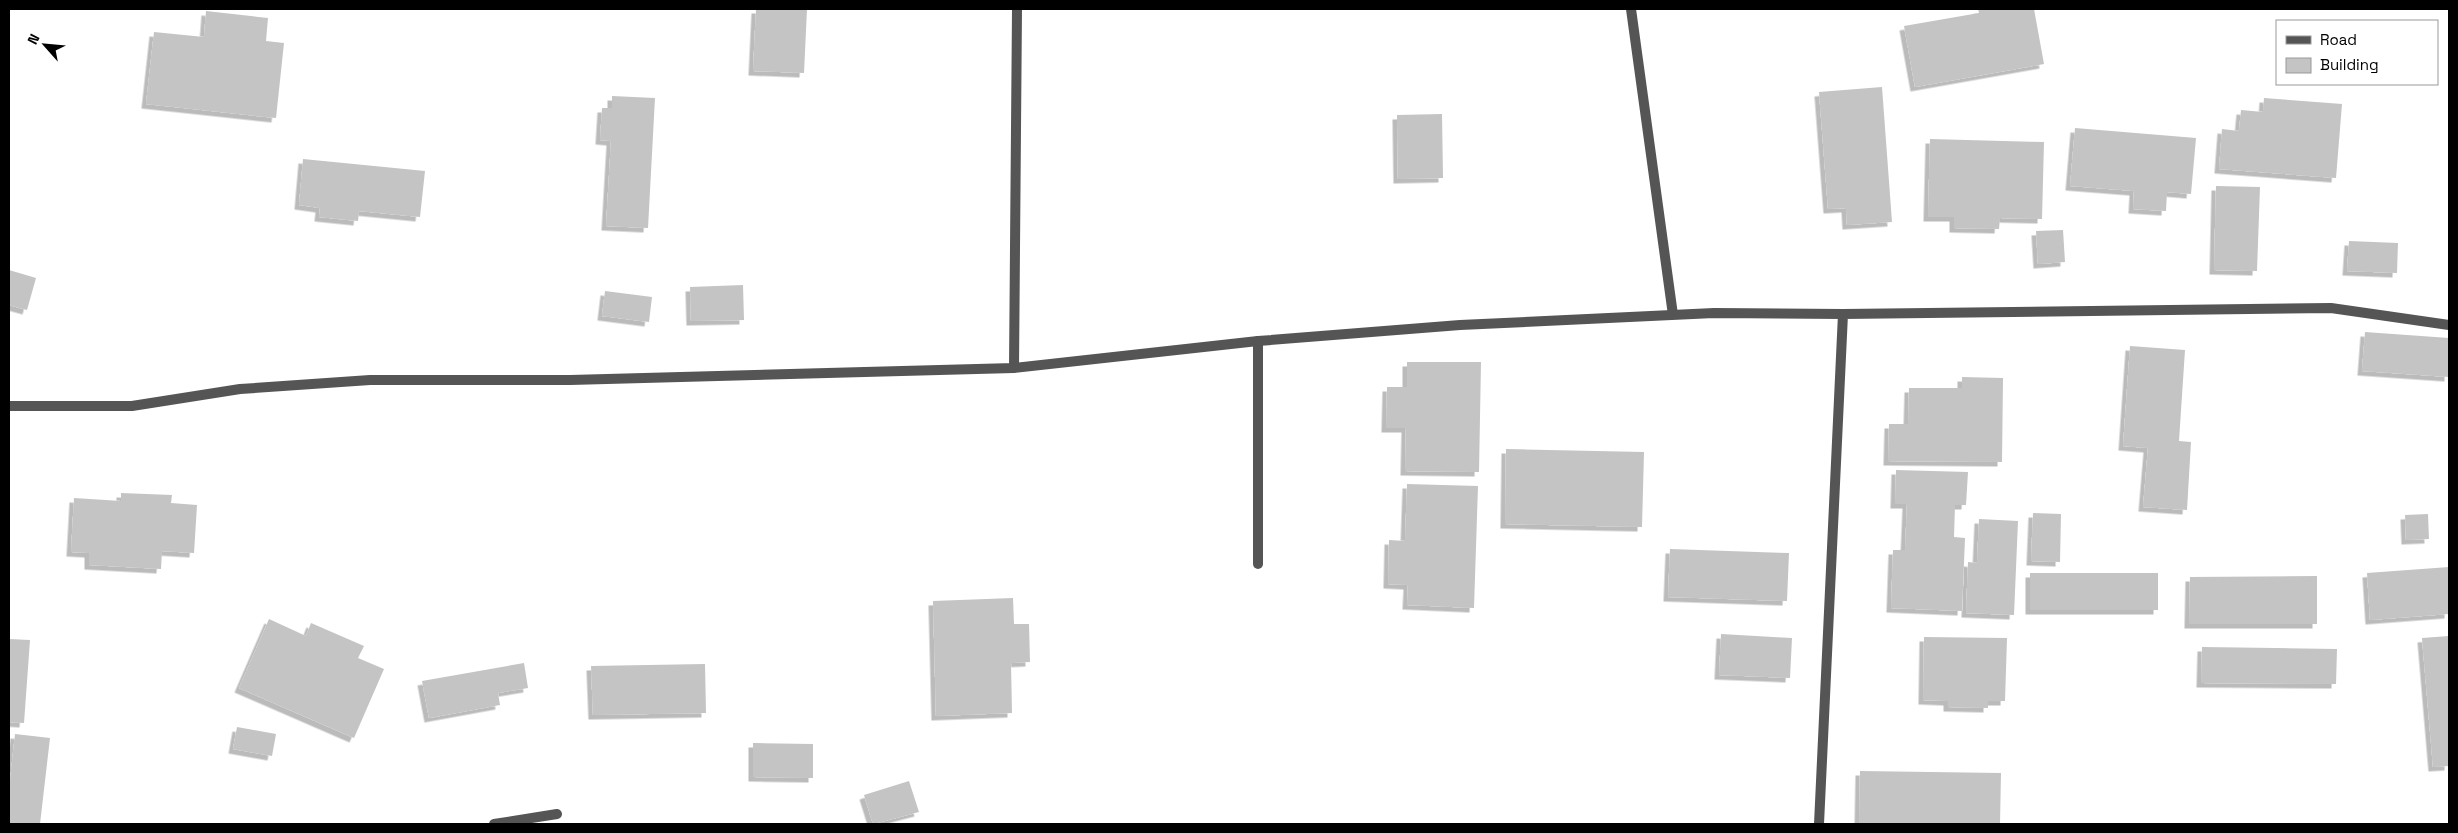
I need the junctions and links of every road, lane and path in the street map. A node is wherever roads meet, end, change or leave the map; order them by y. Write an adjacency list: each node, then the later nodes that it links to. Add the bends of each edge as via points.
1 (1017, 9): 7 (street)
2 (1631, 9): 4 (street)
3 (1843, 314): 4 (street); 5 (street, via 2331,308); 12 (street)
4 (1673, 315): 6 (street, via 1460,325)
5 (2449, 325)
6 (1258, 341): 7 (street); 9 (street)
7 (1014, 368): 8 (street, via 570,380 370,380 240,389 132,406)
8 (9, 406)
9 (1258, 564)
10 (557, 814): 11 (street)
11 (494, 824)
12 (1819, 824)

